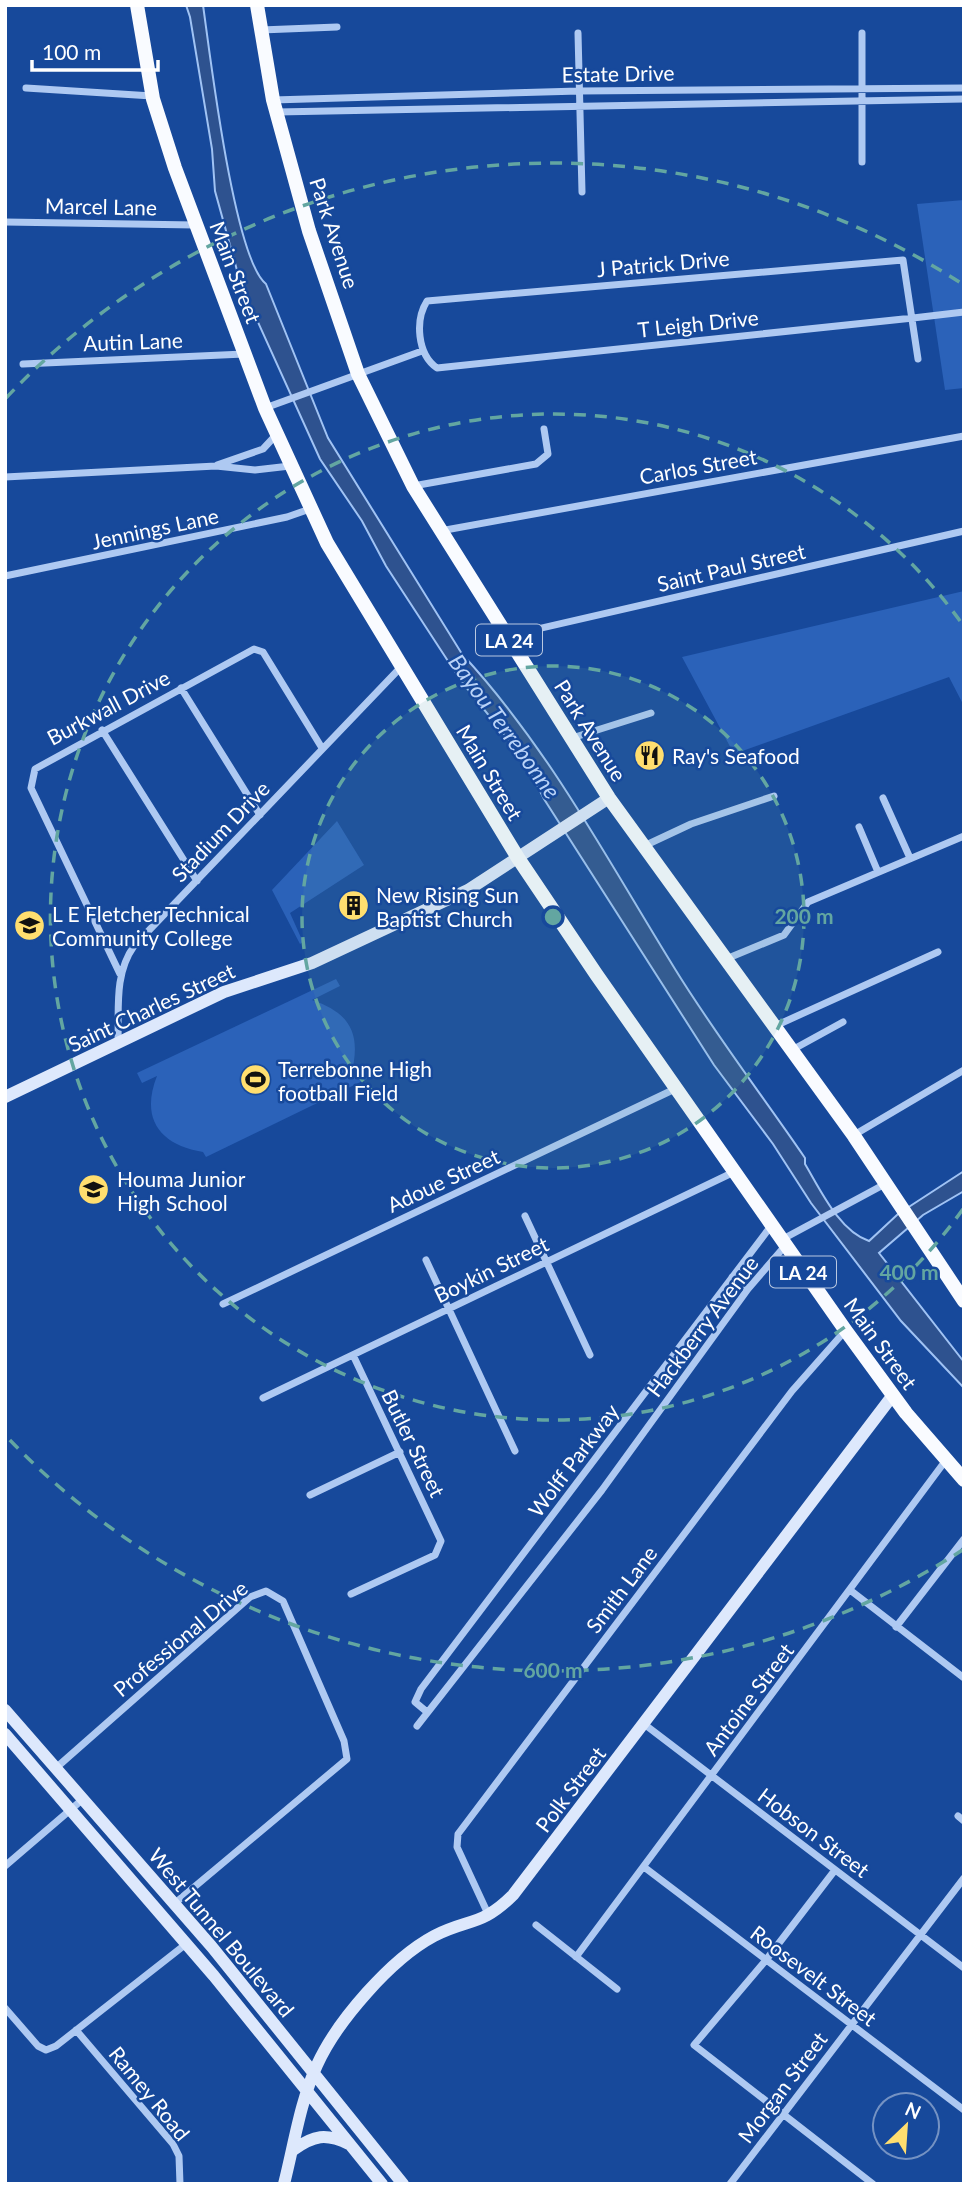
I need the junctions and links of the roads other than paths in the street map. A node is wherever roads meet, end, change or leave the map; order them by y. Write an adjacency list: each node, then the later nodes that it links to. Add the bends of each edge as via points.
1 (137, 5): 11 (main road, Main Street / LA 24)
2 (257, 5): 4 (main road, Park Avenue / LA 24)
3 (337, 27): 4 (street)
4 (260, 30): 14 (main road, Park Avenue / LA 24)
5 (578, 33): 10 (street)
6 (862, 33): 9 (street)
7 (26, 88): 11 (street)
8 (964, 88): 9 (street, Estate Drive)
9 (861, 89): 10 (street, Estate Drive); 13 (street)
10 (579, 91): 14 (street, Estate Drive); 15 (street)
11 (152, 96): 19 (main road, Main Street / LA 24)
12 (964, 99): 13 (street, Estate Drive)
13 (861, 100): 15 (street, Estate Drive); 16 (street)
14 (275, 106): 15 (street, Estate Drive); 26 (main road, Park Avenue / LA 24, via 309,231)
15 (580, 106): 17 (street)
16 (862, 162)
17 (582, 192)
18 (5, 222): 19 (street, Marcel Lane)
19 (196, 225): 23 (main road, Main Street / LA 24)
20 (964, 312): 21 (street, T Leigh Drive)
21 (913, 318): 22 (street, T Leigh Drive, via 437,368); 22 (street, J Patrick Drive, via 903,260 427,301 420,312); 24 (street)
22 (422, 351): 26 (street)
23 (245, 354): 25 (street, Autin Lane); 27 (main road, Main Street / LA 24)
24 (919, 359)
25 (23, 364)
26 (358, 374): 27 (street); 34 (main road, Park Avenue / LA 24)
27 (265, 408): 29 (main road, Main Street / LA 24)
28 (544, 429): 34 (street, via 548,454 536,464)
29 (276, 435): 31 (street, via 262,449); 32 (main road, Main Street / LA 24)
30 (964, 436): 36 (street, Carlos Street)
31 (216, 466): 32 (street); 33 (street)
32 (290, 467): 35 (main road, Main Street / LA 24)
33 (5, 477)
34 (413, 486): 36 (main road, Park Avenue / LA 24)
35 (310, 509): 38 (street, Jennings Lane, via 151,548); 40 (main road, Main Street / LA 24)
36 (439, 531): 39 (main road, Park Avenue / LA 24)
37 (964, 531): 39 (street, Saint Paul Street)
38 (5, 576)
39 (507, 636): 44 (main road, Park Avenue / LA 24)
40 (401, 667): 45 (street, Stadium Drive); 53 (main road, Main Street / LA 24)
41 (181, 688): 43 (street, Burkwall Drive); 45 (street, Burkwall Drive, via 254,649 263,652); 49 (street)
42 (651, 713): 44 (street)
43 (102, 730): 56 (street); 59 (street, Burkwall Drive, via 40,764 31,781)
44 (572, 738): 47 (main road, Park Avenue / LA 24)
45 (323, 748): 49 (street, Stadium Drive)
46 (774, 796): 52 (street, via 691,824)
47 (609, 798): 52 (main road, Park Avenue / LA 24); 53 (street, Saint Charles Street)
48 (884, 798): 54 (street)
49 (260, 815): 56 (street, Stadium Drive)
50 (859, 827): 55 (street)
51 (964, 836): 54 (street)
52 (644, 846): 58 (main road, Park Avenue / LA 24)
53 (518, 858): 62 (street, Saint Charles Street, via 468,890 387,930 312,963 224,992); 65 (main road, Main Street / LA 24)
54 (910, 858): 55 (street)
55 (878, 872): 58 (street, via 808,902 785,935)
56 (197, 881): 59 (street, Stadium Drive, via 134,946)
57 (939, 952): 61 (street)
58 (725, 960): 61 (main road, Park Avenue / LA 24)
59 (120, 974): 62 (street, Stadium Drive)
60 (844, 1022): 63 (street)
61 (775, 1027): 63 (main road, Park Avenue / LA 24)
62 (118, 1043): 66 (street, Saint Charles Street)
63 (792, 1050): 67 (main road, Park Avenue / LA 24)
64 (964, 1069): 67 (street)
65 (677, 1088): 68 (main road, Main Street / LA 24); 79 (street, Adoue Street)
66 (5, 1097)
67 (854, 1136): 69 (main road, Park Avenue / LA 24)
68 (735, 1172): 71 (main road, Main Street / LA 24); 74 (street, Boykin Street)
69 (885, 1184): 72 (street, Hackberry Avenue, via 814,1221); 76 (main road, Park Avenue / LA 24)
70 (525, 1216): 74 (street)
71 (771, 1226): 72 (main road, Main Street / LA 24); 75 (street, Wolff Parkway)
72 (783, 1243): 77 (street, Hackberry Avenue); 81 (main road, Main Street / LA 24)
73 (426, 1260): 80 (street)
74 (546, 1263): 80 (street, Boykin Street); 83 (street)
75 (732, 1277): 77 (street); 97 (street, Wolff Parkway, via 421,1689 415,1702)
76 (958, 1282): 78 (main road, Park Avenue / LA 24)
77 (748, 1289): 97 (street, Hackberry Avenue, via 602,1490)
78 (964, 1301)
79 (223, 1304)
80 (450, 1309): 82 (street, Boykin Street); 86 (street)
81 (846, 1331): 84 (main road, Main Street / LA 24); 110 (street, Smith Lane, via 792,1391 458,1834 457,1847)
82 (353, 1355): 85 (street, Boykin Street); 87 (street, Butler Street)
83 (590, 1355)
84 (893, 1395): 88 (main road, Main Street / LA 24); 98 (street, Polk Street)
85 (263, 1398)
86 (514, 1451)
87 (400, 1452): 90 (street); 93 (street, Butler Street, via 441,1546 435,1555)
88 (946, 1460): 89 (main road, Main Street / LA 24); 92 (street, Antoine Street)
89 (964, 1480)
90 (310, 1495)
91 (964, 1539): 94 (street)
92 (850, 1590): 94 (street); 102 (street, Antoine Street)
93 (351, 1594)
94 (896, 1627): 95 (street)
95 (964, 1678)
96 (5, 1710): 101 (street, West Tunnel Boulevard)
97 (427, 1712): 99 (street, Hackberry Avenue)
98 (644, 1724): 102 (street, Hobson Street); 110 (street, Polk Street, via 513,1895)
99 (417, 1726)
100 (5, 1734): 104 (street, West Tunnel Boulevard)
101 (57, 1767): 103 (street, West Tunnel Boulevard); 109 (street, Professional Drive, via 250,1597 267,1591 283,1601 344,1741 346,1759)
102 (712, 1776): 106 (street, Antoine Street); 107 (street, Hobson Street)
103 (83, 1799): 104 (street); 109 (street, West Tunnel Boulevard)
104 (71, 1809): 105 (street); 113 (street, West Tunnel Boulevard)
105 (5, 1866)
106 (644, 1867): 114 (street, Antoine Street); 115 (street, Roosevelt Street)
107 (835, 1870): 112 (street, Hobson Street); 115 (street)
108 (964, 1878): 112 (street, Morgan Street)
109 (174, 1904): 121 (street, West Tunnel Boulevard)
110 (489, 1916): 121 (street, Polk Street, via 434,1936 401,1962 349,2015)
111 (536, 1925): 114 (street)
112 (921, 1934): 116 (street, Hobson Street); 119 (street, Morgan Street)
113 (186, 1944): 120 (street); 122 (street, West Tunnel Boulevard)
114 (576, 1957): 117 (street)
115 (766, 1960): 119 (street, Roosevelt Street); 124 (street, via 694,2045)
116 (964, 1968)
117 (617, 1989)
118 (5, 2008): 120 (street, via 46,2050)
119 (852, 2025): 123 (street, Roosevelt Street); 124 (street, Morgan Street)
120 (76, 2030): 127 (street, Ramey Road, via 173,2144 179,2156)
121 (314, 2073): 122 (street, Polk Street); 130 (street, West Tunnel Boulevard)
122 (308, 2091): 125 (street, West Tunnel Boulevard); 126 (street, Polk Street)
123 (964, 2110)
124 (783, 2115): 131 (street, Morgan Street); 132 (street)
125 (352, 2145): 126 (street, via 323,2135 309,2138); 129 (street, West Tunnel Boulevard)
126 (293, 2150): 128 (street, Polk Street)
127 (180, 2184)
128 (284, 2184)
129 (382, 2184)
130 (403, 2184)
131 (730, 2184)
132 (873, 2184)

